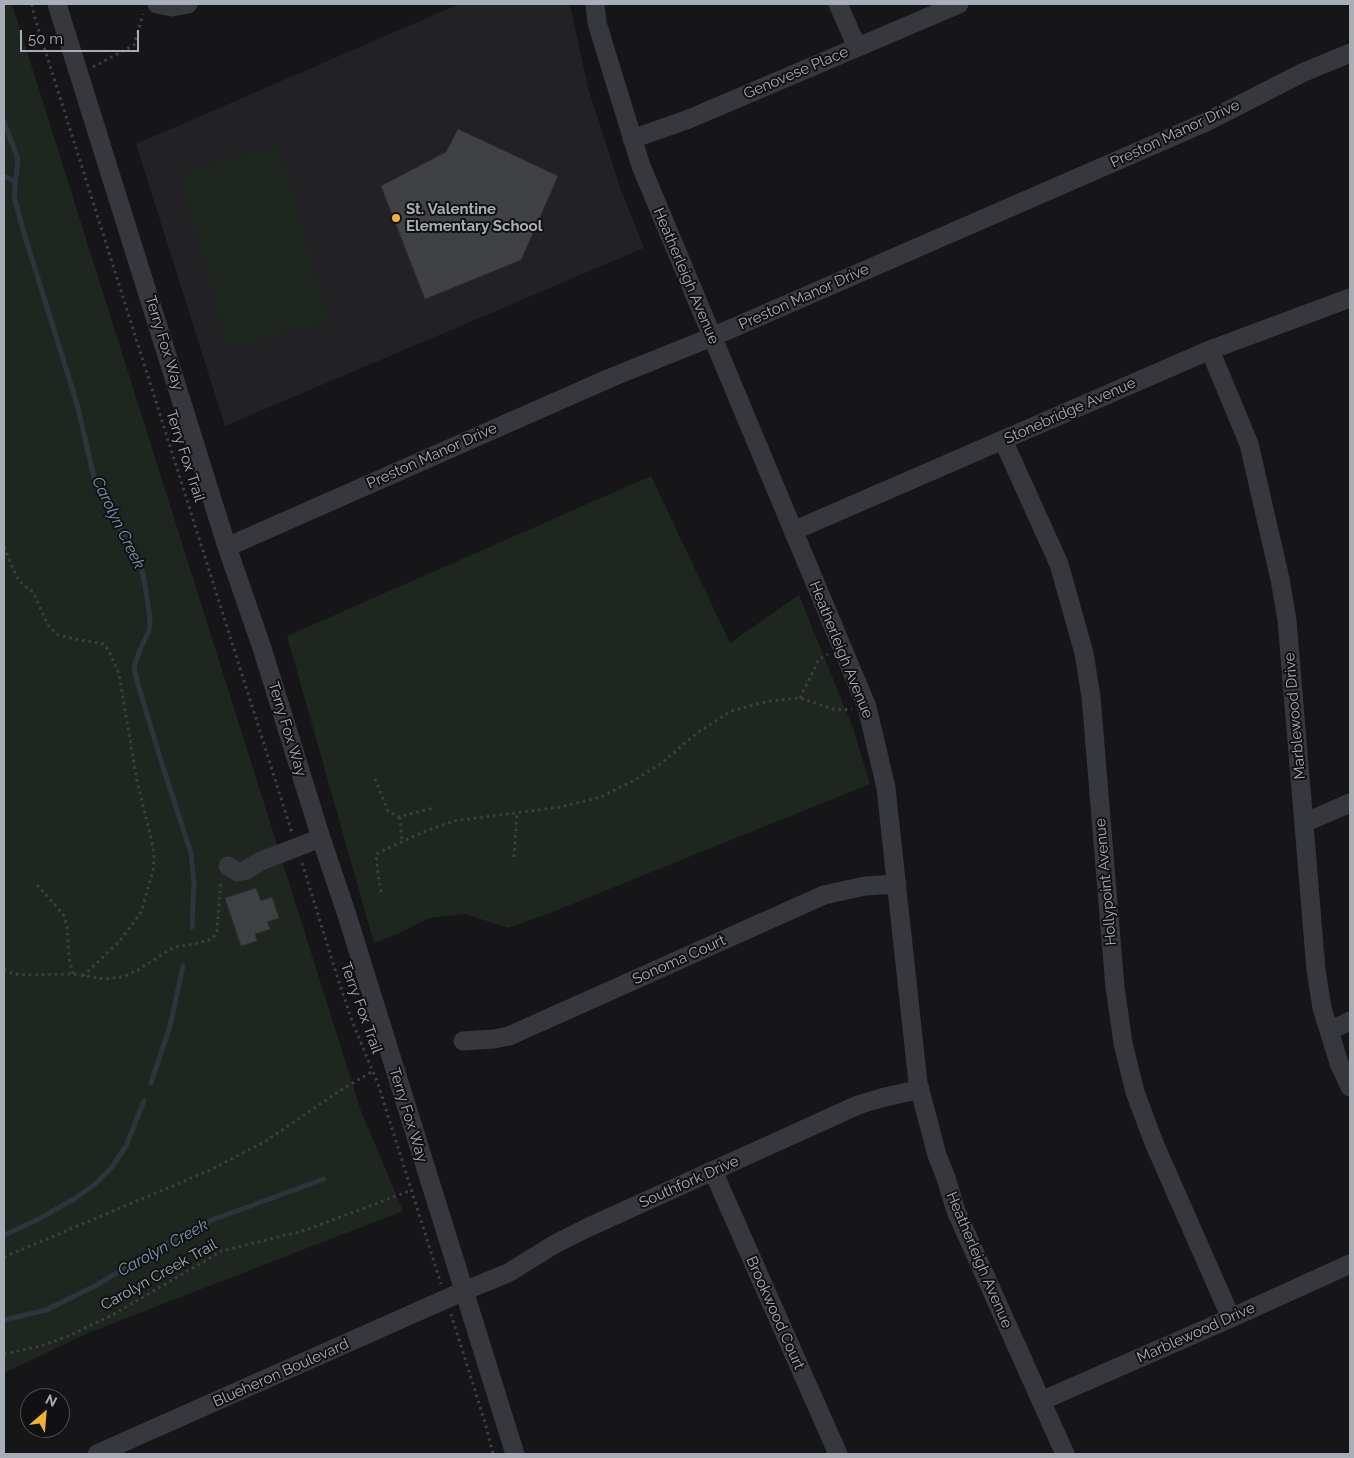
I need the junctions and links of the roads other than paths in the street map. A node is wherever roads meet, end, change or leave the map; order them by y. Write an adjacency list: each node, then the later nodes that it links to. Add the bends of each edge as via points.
1 (57, 4): 15 (street, Terry Fox Way)
2 (188, 4): 6 (street)
3 (595, 4): 9 (street, Heatherleigh Avenue, via 597,23)
4 (838, 4): 7 (street)
5 (958, 4): 7 (street, Genovese Place)
6 (150, 8)
7 (857, 47): 9 (street, Genovese Place, via 689,119)
8 (1350, 53): 11 (street, Preston Manor Drive, via 1302,73 1199,125)
9 (632, 139): 11 (street, Heatherleigh Avenue)
10 (1350, 298): 12 (street, Stonebridge Avenue)
11 (712, 337): 14 (street, Heatherleigh Avenue); 15 (street, Preston Manor Drive, via 610,378)
12 (1210, 350): 13 (street, Stonebridge Avenue); 17 (street, Marblewood Drive, via 1249,444 1280,579 1287,620)
13 (1003, 440): 14 (street, Stonebridge Avenue); 29 (street, Hollypoint Avenue, via 1058,564 1084,653 1091,697 1115,988 1134,1092)
14 (793, 531): 20 (street, Heatherleigh Avenue, via 866,708 886,788)
15 (227, 547): 18 (street, Terry Fox Way)
16 (1350, 803): 17 (street)
17 (1304, 823): 22 (street, Marblewood Drive, via 1316,970)
18 (321, 838): 19 (street, via 246,870 238,872); 28 (street, Terry Fox Way)
19 (228, 866)
20 (897, 884): 23 (street, Sonoma Court, via 865,886 824,895 509,1036); 25 (street, Heatherleigh Avenue)
21 (1350, 1021): 22 (street)
22 (1329, 1031): 24 (street, Marblewood Drive)
23 (463, 1041)
24 (1350, 1088)
25 (920, 1089): 26 (street, Southfork Drive, via 858,1105); 30 (street, Heatherleigh Avenue, via 956,1211)
26 (713, 1171): 28 (street, Southfork Drive, via 589,1227 508,1273); 33 (street, Brookwood Court)
27 (1350, 1264): 29 (street, Marblewood Drive)
28 (464, 1291): 31 (street, Blueheron Boulevard); 32 (street, Terry Fox Way)
29 (1230, 1318): 30 (street, Marblewood Drive)
30 (1041, 1402): 34 (street, Heatherleigh Avenue)
31 (97, 1454)
32 (515, 1454)
33 (838, 1454)
34 (1065, 1454)

